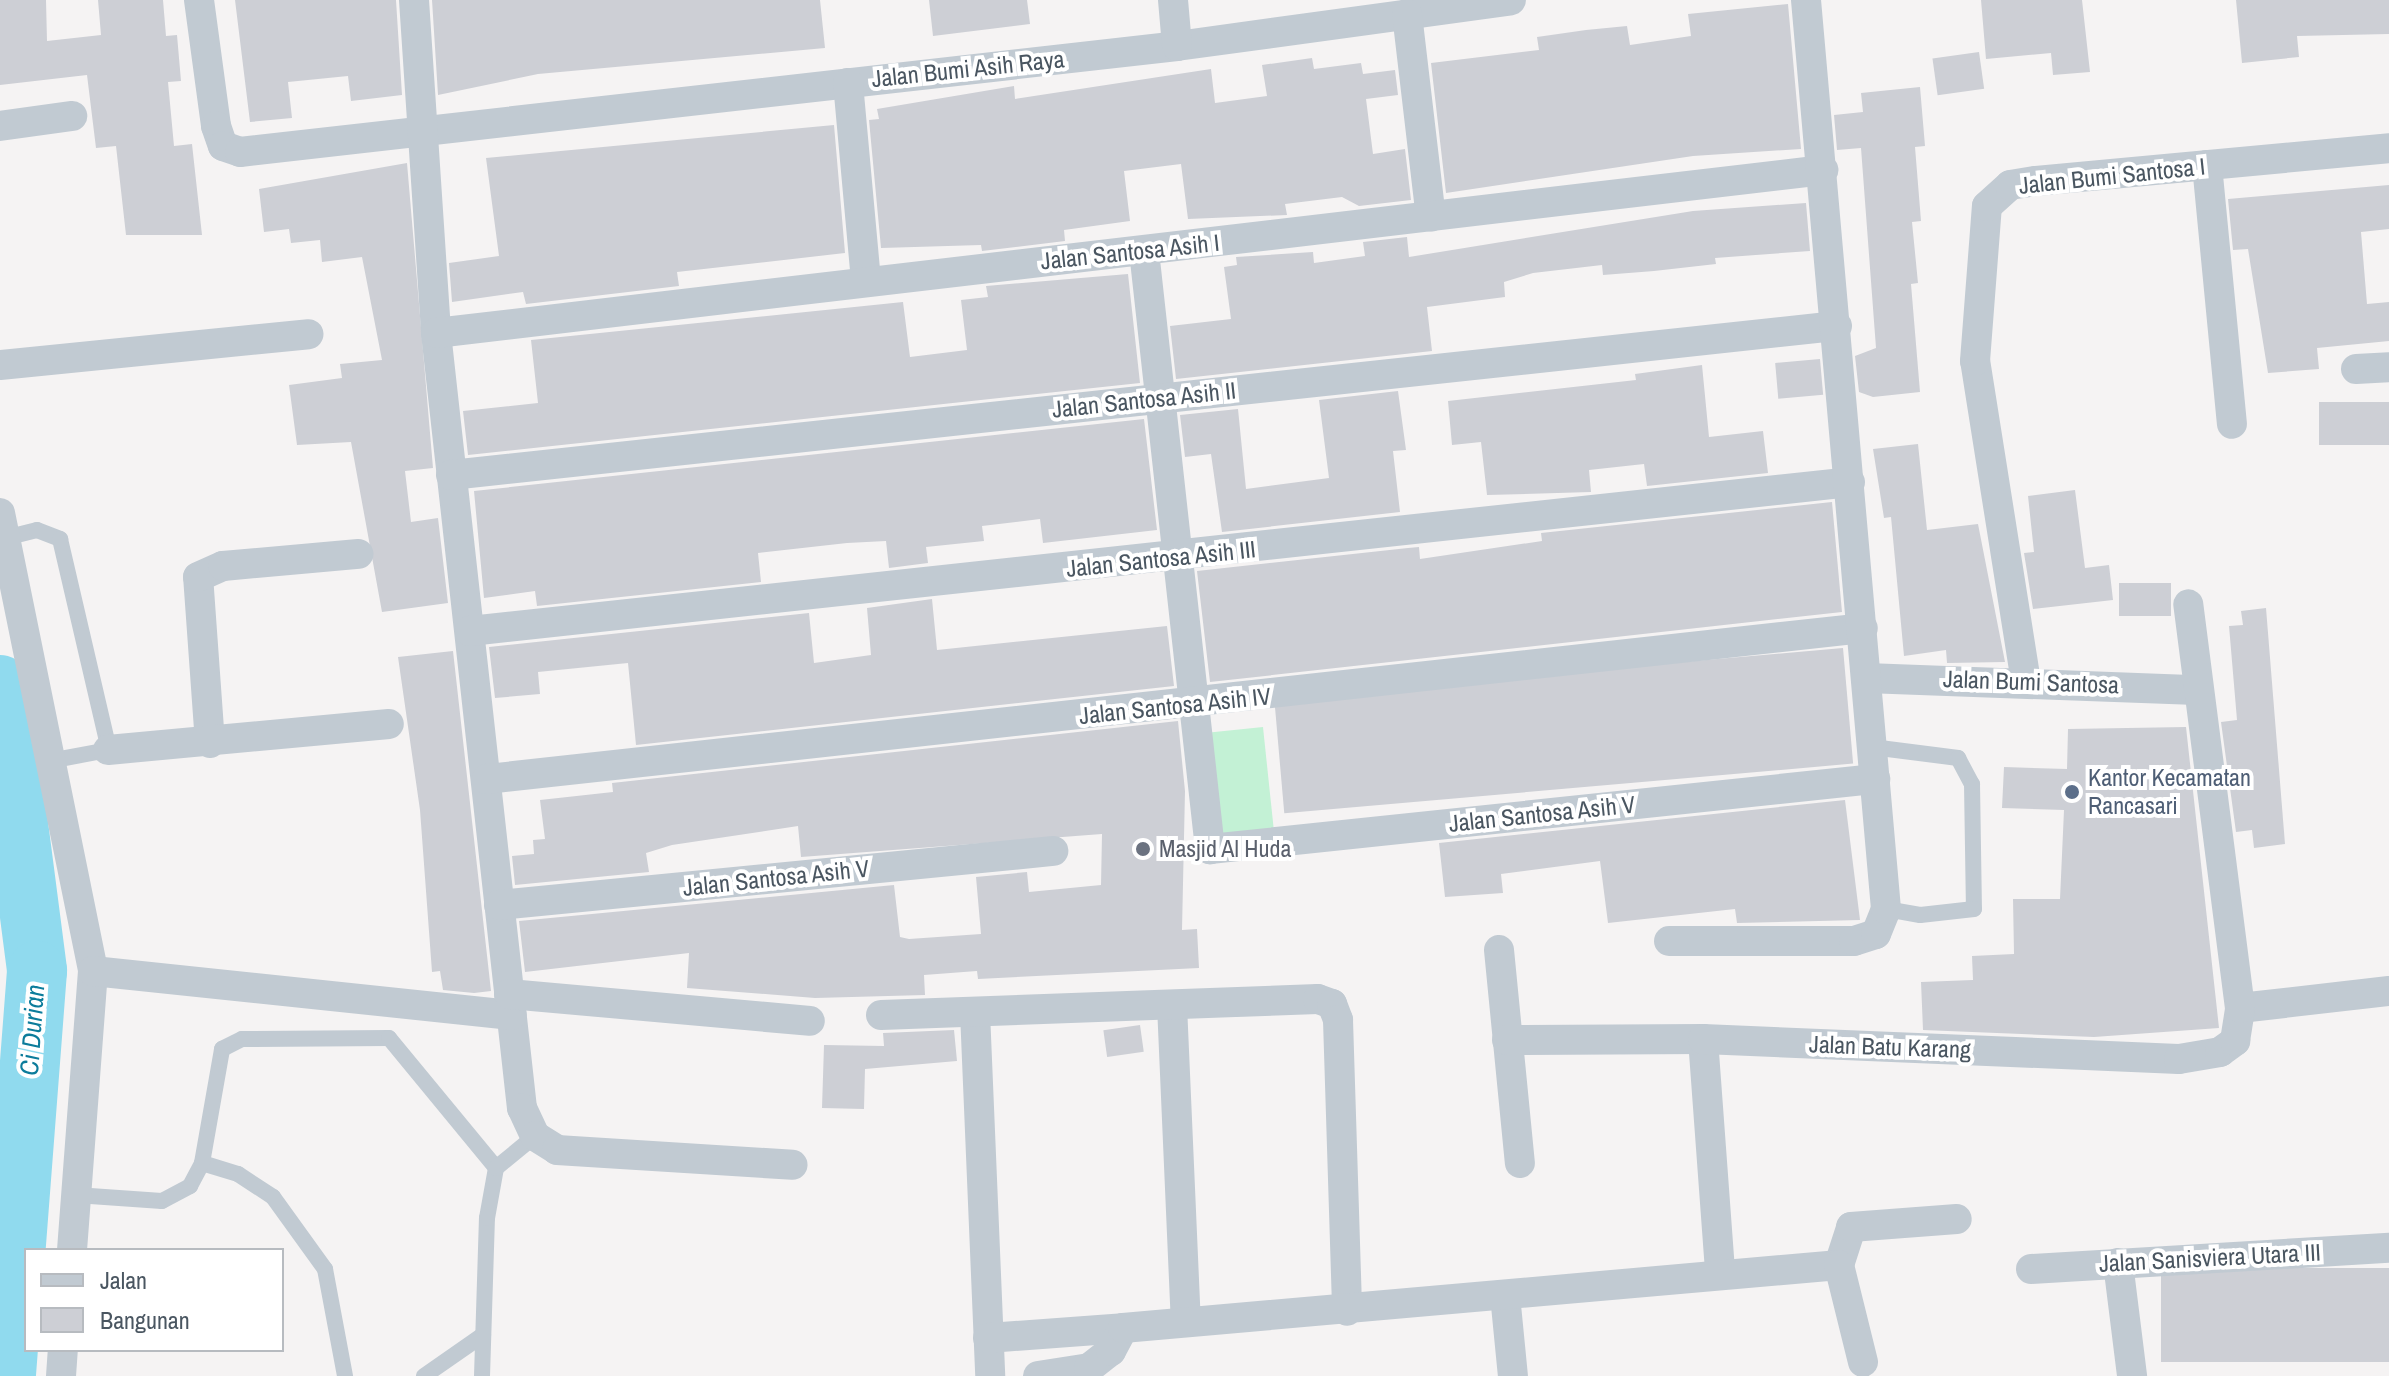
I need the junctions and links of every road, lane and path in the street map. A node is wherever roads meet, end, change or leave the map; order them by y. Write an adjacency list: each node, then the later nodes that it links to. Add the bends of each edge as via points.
1 (199, 0): 11 (street, Jalan Bumi Asih Raya, via 223,146 240,152)
2 (414, 0): 11 (street)
3 (1173, 0): 7 (street)
4 (1511, 0): 6 (street, Jalan Bumi Asih Raya)
5 (1806, 0): 14 (street)
6 (1407, 14): 7 (street, Jalan Bumi Asih Raya); 15 (street)
7 (1177, 46): 8 (street, Jalan Bumi Asih Raya)
8 (848, 83): 11 (street, Jalan Bumi Asih Raya); 17 (street)
9 (72, 116): 10 (street)
10 (0, 126)
11 (424, 132): 19 (street)
12 (2389, 148): 13 (street, Jalan Bumi Santosa I)
13 (2207, 165): 25 (street); 35 (street, Jalan Bumi Santosa I, via 2010,185 1987,206 1975,361)
14 (1823, 170): 15 (street, Jalan Santosa Asih I); 18 (street)
15 (1431, 217): 16 (street, Jalan Santosa Asih I)
16 (1144, 251): 17 (street, Jalan Santosa Asih I); 24 (street)
17 (866, 280): 19 (street, Jalan Santosa Asih I)
18 (1837, 326): 24 (street, Jalan Santosa Asih II); 27 (street)
19 (436, 333): 26 (street)
20 (308, 334): 21 (street)
21 (0, 365)
22 (2389, 367): 23 (street)
23 (2356, 369)
24 (1163, 398): 26 (street, Jalan Santosa Asih II); 30 (street)
25 (2232, 424)
26 (451, 475): 33 (street)
27 (1850, 482): 30 (street, Jalan Santosa Asih III); 32 (street)
28 (3, 526): 41 (lane, via 60,539); 42 (street)
29 (358, 554): 39 (street, via 223,566 198,577)
30 (1180, 557): 33 (street, Jalan Santosa Asih III); 37 (street)
31 (2188, 604): 36 (street, Jalan Batu Karang)
32 (1863, 628): 34 (street); 37 (street, Jalan Santosa Asih IV)
33 (470, 631): 43 (street)
34 (1866, 678): 35 (street, Jalan Bumi Santosa); 40 (street)
35 (2026, 682): 36 (street, Jalan Bumi Santosa)
36 (2197, 690): 54 (street, Jalan Batu Karang)
37 (1194, 705): 43 (street, Jalan Santosa Asih IV); 44 (street, Jalan Santosa Asih V, via 1210,849)
38 (389, 724): 39 (street)
39 (210, 743): 41 (street)
40 (1872, 747): 44 (street); 47 (lane, via 1958,758 1972,784 1974,909 1920,915)
41 (108, 750): 42 (lane)
42 (54, 760): 50 (street)
43 (487, 779): 46 (street)
44 (1875, 779): 47 (street)
45 (1053, 851): 46 (street, Jalan Santosa Asih V)
46 (499, 905): 52 (street)
47 (1886, 909): 48 (street, via 1876,934 1854,941)
48 (1669, 941)
49 (1499, 950): 59 (street)
50 (93, 971): 52 (street); 65 (street)
51 (2389, 991): 54 (street)
52 (510, 1004): 57 (street); 60 (street, via 522,1108)
53 (1172, 1005): 55 (street); 74 (street, via 1318,999 1332,1004 1338,1020); 75 (street)
54 (2240, 1008): 58 (street, Jalan Batu Karang, via 2235,1041 2204,1057 2179,1059)
55 (975, 1012): 56 (street); 78 (street)
56 (881, 1015)
57 (810, 1021)
58 (1703, 1039): 59 (street, Jalan Batu Karang); 72 (street)
59 (1507, 1040): 62 (street)
60 (535, 1136): 63 (street, via 557,1150); 64 (lane)
61 (202, 1163): 64 (lane, via 222,1049 242,1039 378,1036 389,1038); 65 (lane, via 190,1186 162,1201); 83 (lane, via 238,1174 273,1197 325,1269)
62 (1520, 1163)
63 (793, 1165)
64 (496, 1168): 77 (lane, via 487,1218)
65 (76, 1195): 67 (street)
66 (1957, 1219): 70 (street, via 1851,1227)
67 (72, 1248)
68 (2389, 1248): 69 (street, Jalan Sanisviera Utara III)
69 (2118, 1263): 71 (street, Jalan Sanisviera Utara III); 89 (street)
70 (1839, 1265): 72 (street); 80 (street)
71 (2031, 1269)
72 (1720, 1272): 73 (street)
73 (1505, 1295): 74 (street); 88 (street)
74 (1347, 1311): 75 (street)
75 (1186, 1322): 76 (street)
76 (1123, 1328): 78 (street); 81 (street, via 1111,1351)
77 (483, 1335): 84 (lane); 85 (lane)
78 (988, 1338): 86 (street)
79 (63, 1352): 82 (street)
80 (1863, 1362)
81 (1090, 1372): 87 (street)
82 (61, 1376)
83 (345, 1376)
84 (424, 1376)
85 (482, 1376)
86 (990, 1376)
87 (1038, 1376)
88 (1513, 1376)
89 (2132, 1376)

